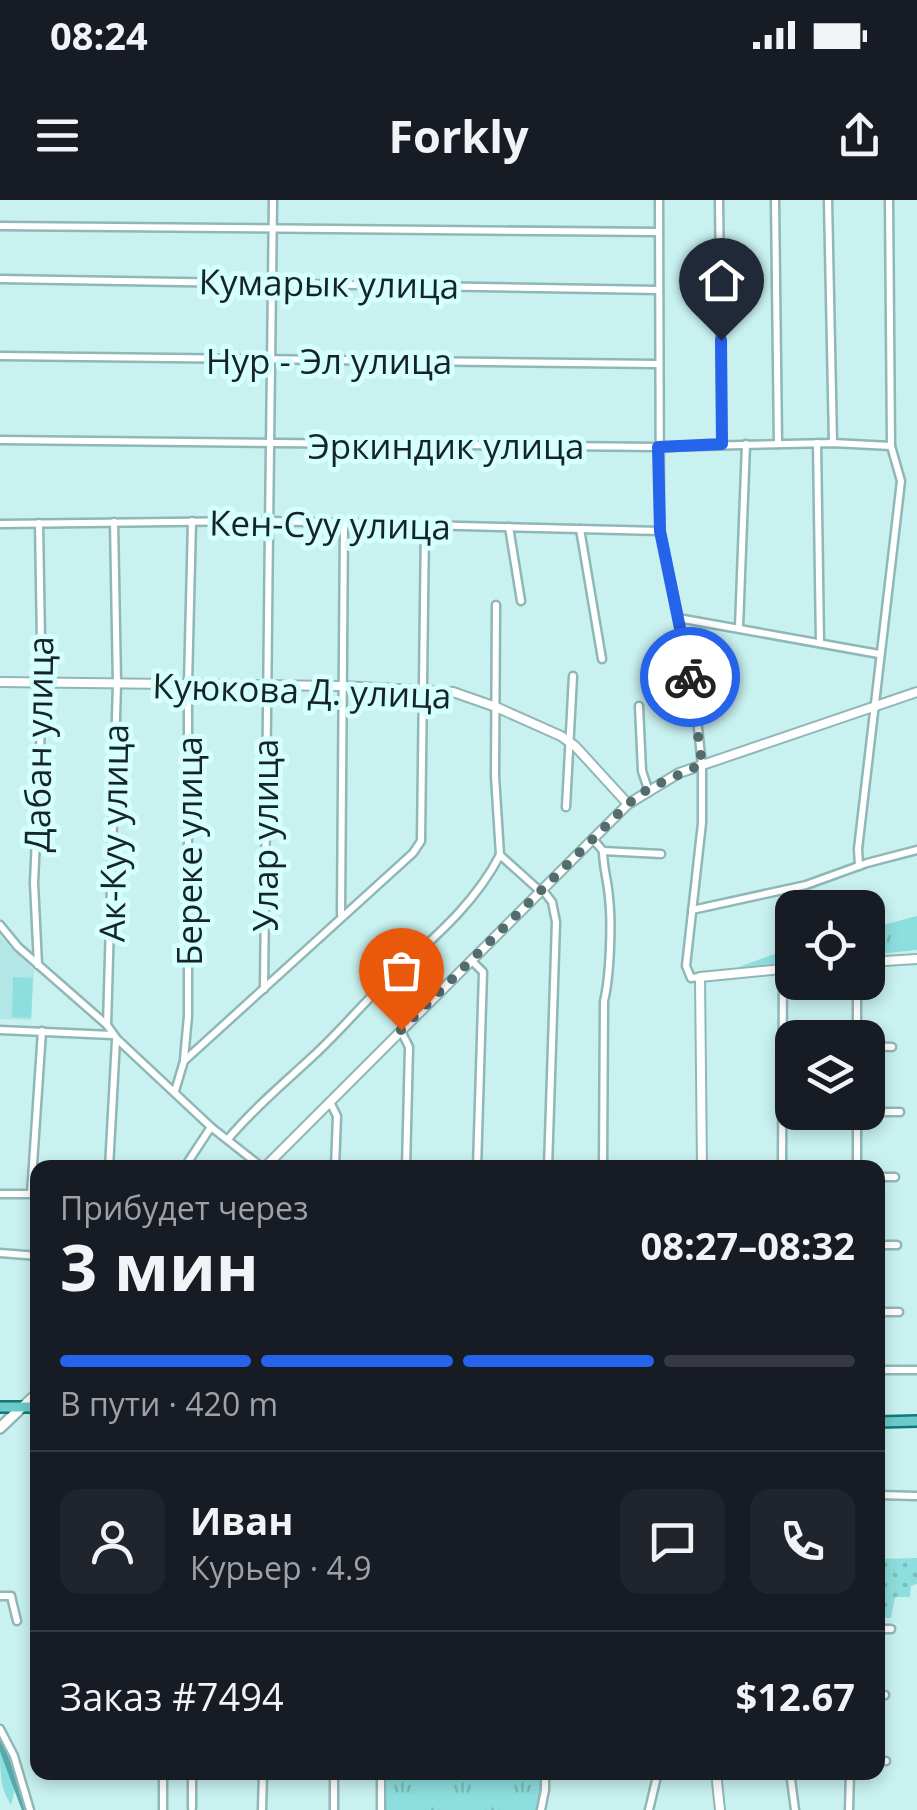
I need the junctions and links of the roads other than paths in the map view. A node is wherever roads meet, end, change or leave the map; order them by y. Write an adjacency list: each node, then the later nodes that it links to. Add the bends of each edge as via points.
1 (273, 200): 8 (street, Улар улица)
2 (659, 200): 9 (street)
3 (720, 200): 20 (street)
4 (775, 200): 22 (street)
5 (828, 200): 18 (street)
6 (889, 200): 23 (street)
7 (0, 226): 8 (street)
8 (273, 228): 9 (street); 11 (street, Улар улица)
9 (660, 232): 12 (street)
10 (0, 279): 11 (street, Кумарык улица)
11 (272, 282): 12 (street, Кумарык улица); 14 (street, Улар улица)
12 (658, 290): 15 (street)
13 (0, 356): 14 (street, Нур - Эл улица)
14 (273, 360): 15 (street, Нур - Эл улица); 19 (street, Улар улица)
15 (658, 364): 24 (street)
16 (0, 440): 19 (street, Эркиндик улица)
17 (818, 443): 18 (street, Эркиндик улица); 22 (street, Эркиндик улица); 39 (street)
18 (833, 443): 23 (street, Эркиндик улица)
19 (269, 444): 24 (street, Эркиндик улица); 26 (street, Улар улица)
20 (722, 444): 21 (street, Эркиндик улица); 24 (street, Эркиндик улица)
21 (746, 444): 22 (street, Эркиндик улица); 38 (street)
22 (778, 444)
23 (891, 446): 40 (street, via 901,481)
24 (658, 447): 34 (street)
25 (192, 521): 26 (street, Кен-Суу улица); 27 (street, Кен-Суу улица); 46 (street, Береке улица)
26 (267, 521): 28 (street, Кен-Суу улица); 47 (street, Улар улица)
27 (114, 522): 29 (street, Кен-Суу улица); 45 (street, Ак-Куу улица)
28 (344, 522): 31 (street, Кен-Суу улица); 48 (street)
29 (40, 523): 30 (street, Кен-Суу улица); 44 (street, Дабан улица)
30 (0, 524)
31 (425, 526): 32 (street, Кен-Суу улица); 49 (street)
32 (509, 527): 33 (street, Кен-Суу улица); 35 (street)
33 (580, 528): 34 (street, Кен-Суу улица); 41 (street)
34 (660, 531): 37 (street)
35 (521, 601)
36 (496, 605): 53 (street)
37 (678, 618): 38 (street); 55 (street)
38 (740, 627): 39 (street)
39 (820, 643): 40 (street)
40 (879, 654): 52 (street)
41 (602, 659)
42 (573, 676): 54 (street)
43 (0, 682): 44 (street, Куюкова Д. улица)
44 (41, 683): 45 (street, Куюкова Д. улица); 72 (street, Дабан улица)
45 (116, 683): 46 (street, Куюкова Д. улица); 77 (street, Ак-Куу улица)
46 (188, 684): 47 (street, Куюкова Д. улица); 84 (street, Береке улица)
47 (264, 685): 48 (street, Куюкова Д. улица); 75 (street, Улар улица)
48 (341, 686): 49 (street, Куюкова Д. улица); 67 (street)
49 (422, 690): 53 (street, Куюкова Д. улица); 67 (street, via 421,842)
50 (917, 692): 52 (street)
51 (639, 706): 56 (street)
52 (874, 706): 55 (street); 64 (street)
53 (496, 707): 54 (street, Куюкова Д. улица); 63 (street)
54 (570, 743): 57 (street, Куюкова Д. улица); 58 (street)
55 (702, 764): 56 (street); 66 (street)
56 (648, 789): 57 (street)
57 (628, 804): 59 (street)
58 (566, 806)
59 (593, 839): 61 (street); 65 (street)
60 (917, 850): 64 (street)
61 (604, 851): 62 (street); 101 (street, via 610,910)
62 (662, 854)
63 (500, 855): 65 (street); 91 (street, via 460,914)
64 (859, 866): 66 (street)
65 (541, 890): 70 (street); 100 (street, via 556,922)
66 (692, 910): 74 (street, via 687,973)
67 (342, 916): 75 (street)
68 (0, 925): 72 (street)
69 (916, 959): 71 (street)
70 (472, 961): 79 (street); 99 (street, via 483,972)
71 (885, 961)
72 (38, 965): 77 (street)
73 (775, 970): 74 (street)
74 (700, 977): 102 (street)
75 (264, 989): 84 (street)
76 (787, 1000): 103 (street)
77 (107, 1025): 81 (street)
78 (0, 1030): 80 (street)
79 (401, 1030): 86 (street); 98 (street, via 409,1047)
80 (42, 1031): 81 (street); 92 (street)
81 (115, 1037): 85 (street); 93 (street)
82 (885, 1047): 83 (street)
83 (892, 1047)
84 (184, 1061): 85 (street, Береке улица)
85 (175, 1091): 89 (street)
86 (329, 1101): 96 (street); 97 (street, via 336,1116)
87 (885, 1112): 88 (street)
88 (900, 1112)
89 (211, 1126): 91 (street); 94 (street)
90 (857, 1130): 104 (street)
91 (228, 1139): 95 (street)
92 (36, 1160)
93 (109, 1160)
94 (189, 1160)
95 (253, 1160)
96 (271, 1160)
97 (335, 1160)
98 (406, 1160)
99 (478, 1160)
100 (548, 1160)
101 (603, 1160)
102 (702, 1160)
103 (782, 1160)
104 (858, 1160)
105 (885, 1177): 106 (street)
106 (895, 1177)
107 (0, 1194): 108 (street)
108 (30, 1194)
109 (885, 1245): 110 (street)
110 (898, 1245)
111 (0, 1253): 112 (street)
112 (30, 1255)
113 (885, 1312): 114 (street)
114 (899, 1312)
115 (885, 1370): 116 (street)
116 (917, 1370)
117 (30, 1400): 119 (street)
118 (0, 1407): 119 (main road)
119 (22, 1407): 120 (main road); 123 (main road)
120 (30, 1408)
121 (917, 1421): 122 (main road)
122 (885, 1422)
123 (0, 1428)
124 (885, 1495): 125 (street)
125 (917, 1496)
126 (0, 1596): 127 (street, via 12,1596)
127 (16, 1620)
128 (885, 1629): 129 (street)
129 (891, 1629)
130 (0, 1729): 142 (street)
131 (162, 1780): 143 (street)
132 (192, 1780): 141 (street)
133 (263, 1780): 144 (street)
134 (334, 1780): 145 (street)
135 (381, 1780): 146 (street)
136 (545, 1780): 147 (street)
137 (656, 1780): 148 (street)
138 (717, 1780): 149 (street)
139 (791, 1780): 150 (street)
140 (850, 1780): 151 (street)
141 (192, 1808)
142 (30, 1810)
143 (163, 1810)
144 (262, 1810)
145 (334, 1810)
146 (380, 1810)
147 (541, 1810)
148 (649, 1810)
149 (720, 1810)
150 (795, 1810)
151 (849, 1810)

